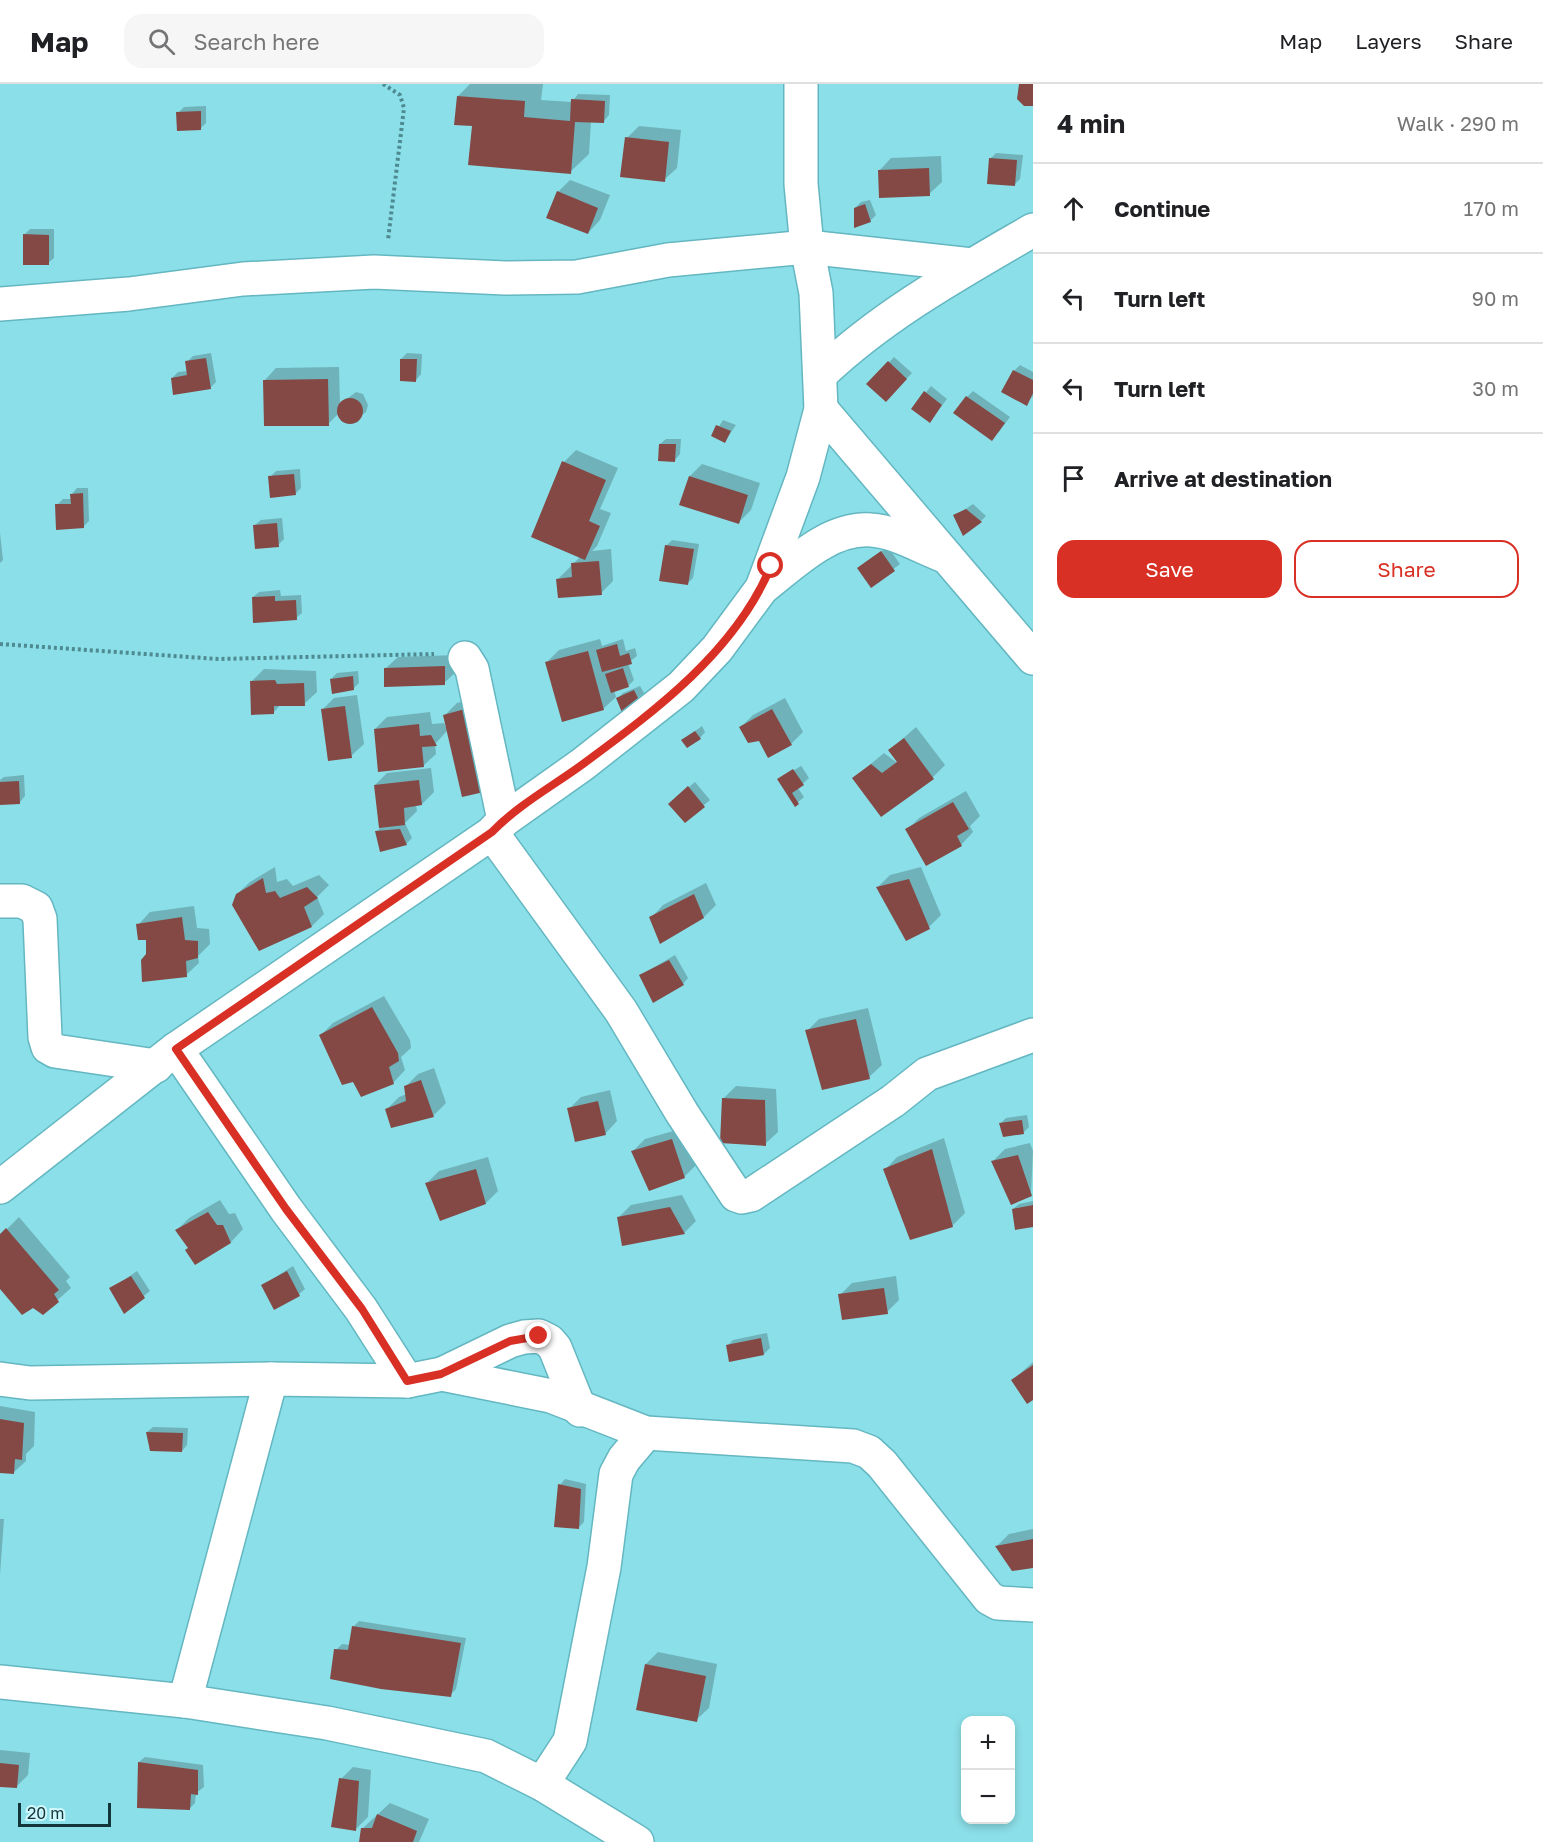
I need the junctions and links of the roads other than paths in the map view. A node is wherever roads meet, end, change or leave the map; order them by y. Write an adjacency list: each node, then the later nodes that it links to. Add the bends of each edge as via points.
1 (801, 84): 3 (street, via 801,184)
2 (1033, 230): 4 (street)
3 (807, 247): 4 (street); 5 (street, via 668,260 599,275 559,278 384,273 243,279 129,294); 6 (street, via 816,293)
4 (972, 265): 6 (street, via 927,292)
5 (0, 304)
6 (821, 374): 7 (street)
7 (821, 409): 8 (street); 9 (street, via 803,477)
8 (944, 556): 9 (street, via 873,530 848,532 823,543); 11 (street)
9 (762, 588): 12 (street, via 717,649 681,687)
10 (465, 658): 12 (street, via 472,669)
11 (1033, 658)
12 (498, 826): 14 (street, via 621,1011 736,1195 752,1195 927,1074); 15 (street)
13 (0, 902): 15 (street, via 22,901 36,908 40,919 48,1047 55,1051)
14 (1033, 1035)
15 (166, 1057): 16 (street); 20 (street, via 362,1309)
16 (0, 1187)
17 (441, 1374): 20 (street); 21 (street, via 551,1396); 21 (street, via 510,1341 539,1336 555,1348)
18 (0, 1379): 19 (street, via 30,1383)
19 (271, 1379): 20 (street); 25 (street)
20 (407, 1381)
21 (580, 1410): 22 (street)
22 (646, 1433): 23 (street, via 853,1446 869,1452 989,1598 998,1603); 26 (street, via 616,1474 604,1567 570,1741)
23 (1033, 1605)
24 (0, 1682): 25 (street)
25 (185, 1701): 26 (street, via 327,1723 486,1756)
26 (542, 1784): 27 (street)
27 (637, 1842)

